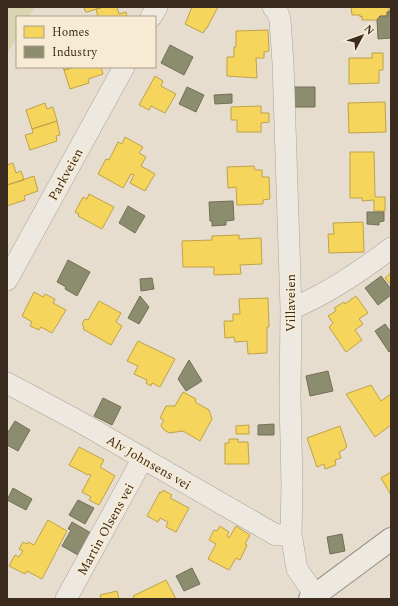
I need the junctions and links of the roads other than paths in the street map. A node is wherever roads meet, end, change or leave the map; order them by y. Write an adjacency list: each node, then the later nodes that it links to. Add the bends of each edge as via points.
1 (157, 7): 3 (street)
2 (274, 7): 7 (street, Villaveien, via 280,20 283,63)
3 (152, 16)
4 (123, 68): 6 (street, Parkveien)
5 (391, 248): 7 (street, via 350,278)
6 (7, 280)
7 (290, 309): 10 (street, Villaveien)
8 (7, 383): 9 (street, Alv Johnsens vei)
9 (143, 458): 10 (street, Alv Johnsens vei, via 276,535); 13 (street, Martin Olsens vei)
10 (291, 534): 12 (street, Villaveien, via 297,569)
11 (391, 539): 12 (main road)
12 (312, 597)
13 (66, 599)

